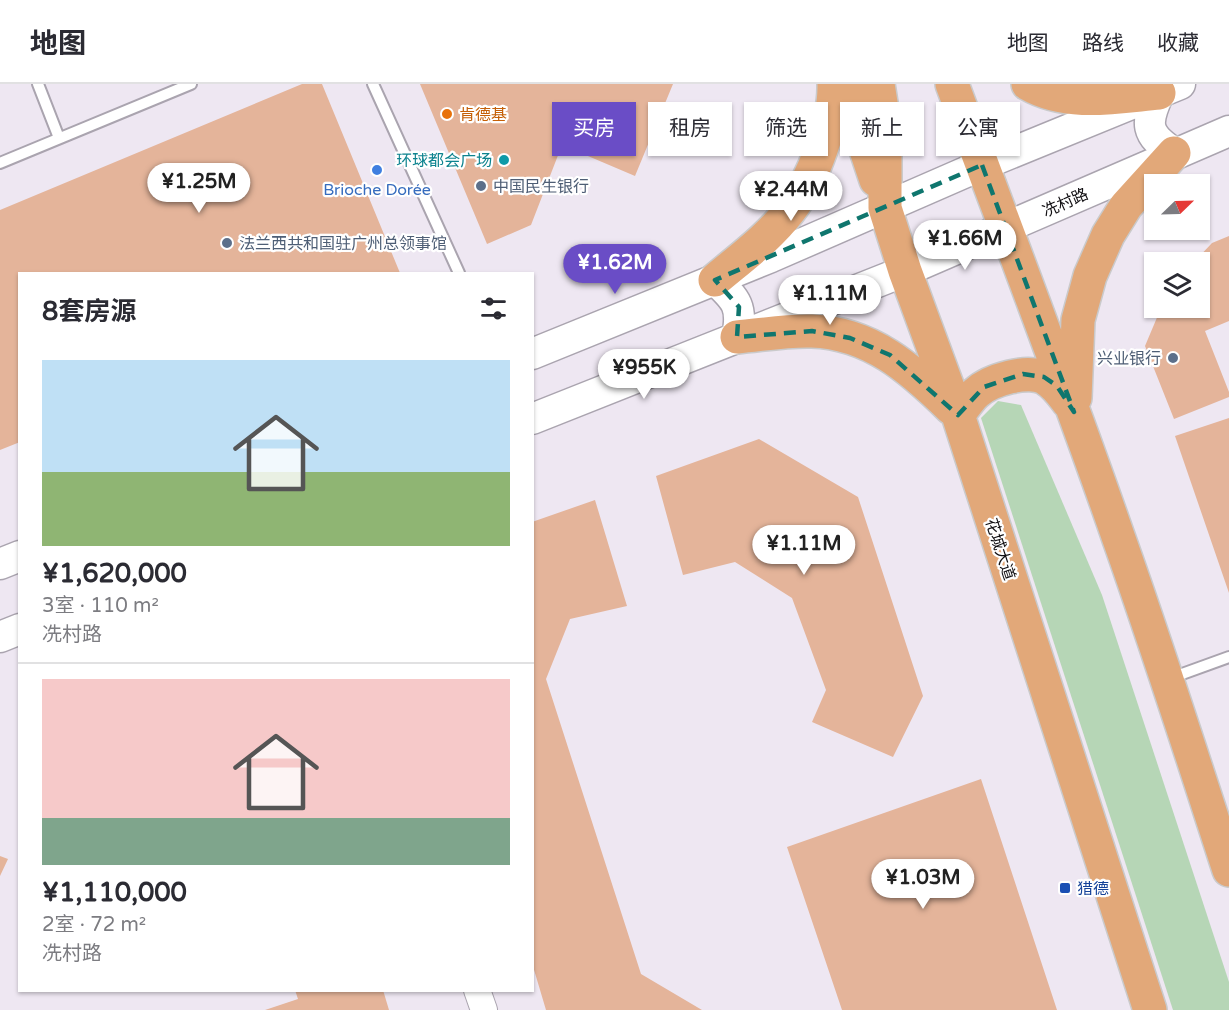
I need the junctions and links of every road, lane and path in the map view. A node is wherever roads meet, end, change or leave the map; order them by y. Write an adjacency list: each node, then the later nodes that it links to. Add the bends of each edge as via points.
1 (38, 84): 11 (lane)
2 (191, 84): 11 (lane)
3 (373, 84): 18 (lane)
4 (834, 84): 19 (main road, via 829,126 814,167 791,209 754,249)
5 (844, 84): 15 (main road)
6 (878, 84): 15 (main road, 花城大道, via 885,128)
7 (952, 84): 14 (main road)
8 (1028, 84): 9 (main road, via 1061,96 1092,99)
9 (1170, 88): 12 (main road, via 1151,110 1149,127 1157,142); 14 (main road)
10 (1229, 131): 12 (main road, 冼村路)
11 (59, 138): 13 (lane)
12 (1174, 153): 16 (main road, 冼村路); 22 (main road, via 1126,206 1090,276 1078,320)
13 (0, 163)
14 (982, 165): 15 (main road); 16 (main road)
15 (885, 208): 17 (main road, 花城大道); 19 (main road)
16 (1005, 228): 17 (main road, 冼村路); 22 (main road)
17 (905, 271): 20 (main road, 冼村路); 23 (main road, 花城大道)
18 (459, 272)
19 (715, 280): 20 (main road, via 739,307); 21 (main road)
20 (737, 337): 23 (main road, via 812,331 850,338 890,355 915,373); 24 (main road, 冼村路)
21 (534, 353)
22 (1074, 411): 23 (main road, via 1057,386 1044,377 1023,375 984,387); 30 (main road)
23 (958, 415): 34 (main road, 花城大道)
24 (534, 418)
25 (18, 557): 26 (main road)
26 (0, 564)
27 (18, 630): 28 (main road)
28 (0, 637)
29 (1229, 657): 30 (lane)
30 (1168, 680): 31 (main road)
31 (1229, 870)
32 (478, 992): 33 (street)
33 (484, 1010)
34 (1150, 1010)

